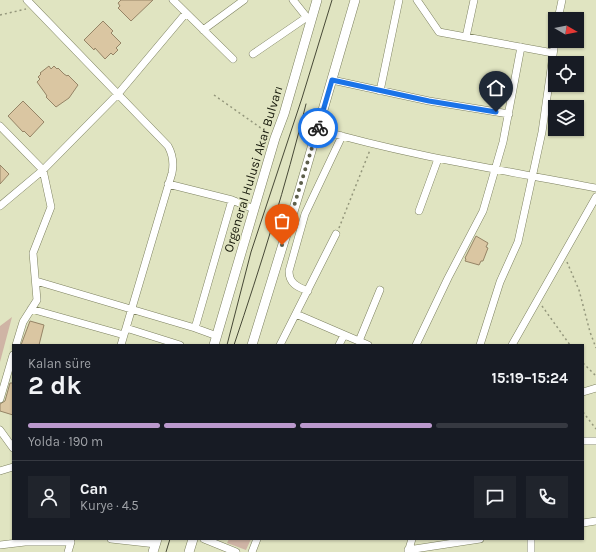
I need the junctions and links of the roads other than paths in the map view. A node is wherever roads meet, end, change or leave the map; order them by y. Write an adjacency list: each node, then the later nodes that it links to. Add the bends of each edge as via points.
1 (27, 0): 23 (street)
2 (173, 0): 12 (street)
3 (244, 0): 14 (street)
4 (293, 0): 13 (street)
5 (317, 0): 13 (main road, Orgeneral Hulusi Akar Bulvarı)
6 (355, 0): 21 (main road)
7 (399, 0): 22 (street)
8 (417, 0): 15 (street, via 439,32)
9 (474, 0): 15 (street)
10 (562, 0): 11 (street)
11 (559, 12)
12 (186, 13): 14 (street); 23 (street)
13 (309, 20): 18 (street); 37 (main road, Orgeneral Hulusi Akar Bulvarı, via 284,114)
14 (203, 30): 20 (street)
15 (466, 37): 16 (street)
16 (521, 47): 19 (street); 24 (street)
17 (554, 48): 19 (street)
18 (253, 54)
19 (554, 54): 31 (street)
20 (233, 60)
21 (332, 80): 22 (street); 26 (main road)
22 (380, 91): 24 (street)
23 (118, 94): 30 (street); 32 (street, via 168,146 173,163)
24 (509, 114): 29 (street)
25 (0, 126): 30 (street)
26 (317, 129): 27 (street); 54 (main road)
27 (342, 136): 28 (street); 42 (street, via 305,214 289,271 293,284)
28 (438, 159): 29 (street); 38 (street)
29 (496, 169): 31 (street); 58 (street, via 483,211)
30 (43, 170): 36 (street); 40 (street, via 52,207 33,253)
31 (532, 176): 33 (street); 59 (street, via 518,242 498,288)
32 (168, 184): 35 (street); 44 (street)
33 (596, 188)
34 (596, 197): 60 (street)
35 (232, 200): 37 (street); 46 (street)
36 (0, 206)
37 (254, 208): 49 (main road, Orgeneral Hulusi Akar Bulvarı)
38 (419, 211)
39 (336, 234): 42 (street)
40 (36, 281): 43 (street, via 37,300); 44 (street)
41 (380, 290): 50 (street)
42 (308, 291): 45 (street)
43 (31, 309): 47 (street); 51 (street, via 23,322)
44 (131, 309): 46 (street); 47 (street)
45 (296, 314): 48 (street); 55 (street)
46 (195, 328): 49 (street)
47 (125, 332): 52 (street); 53 (street)
48 (344, 335): 50 (street); 56 (street)
49 (215, 340)
50 (359, 341): 57 (street)
51 (16, 344)
52 (124, 344)
53 (176, 344)
54 (252, 344)
55 (281, 344)
56 (340, 344)
57 (366, 344)
58 (416, 344)
59 (480, 344)
60 (513, 344)
61 (12, 359): 64 (street)
62 (596, 388): 63 (street)
63 (584, 392)
64 (0, 399)
65 (1, 434): 68 (street)
66 (584, 441): 67 (street)
67 (596, 441)
68 (12, 447)
69 (12, 467): 70 (street)
70 (0, 471)
71 (596, 521): 72 (street)
72 (584, 522)
73 (118, 540): 81 (street)
74 (193, 540): 84 (main road)
75 (258, 540): 86 (street)
76 (412, 540): 82 (street)
77 (469, 540): 82 (street)
78 (531, 540): 87 (street)
79 (212, 541): 85 (street)
80 (0, 545): 83 (street, via 70,542)
81 (155, 545)
82 (408, 551)
83 (68, 552)
84 (189, 552)
85 (236, 552)
86 (252, 552)
87 (531, 552)

